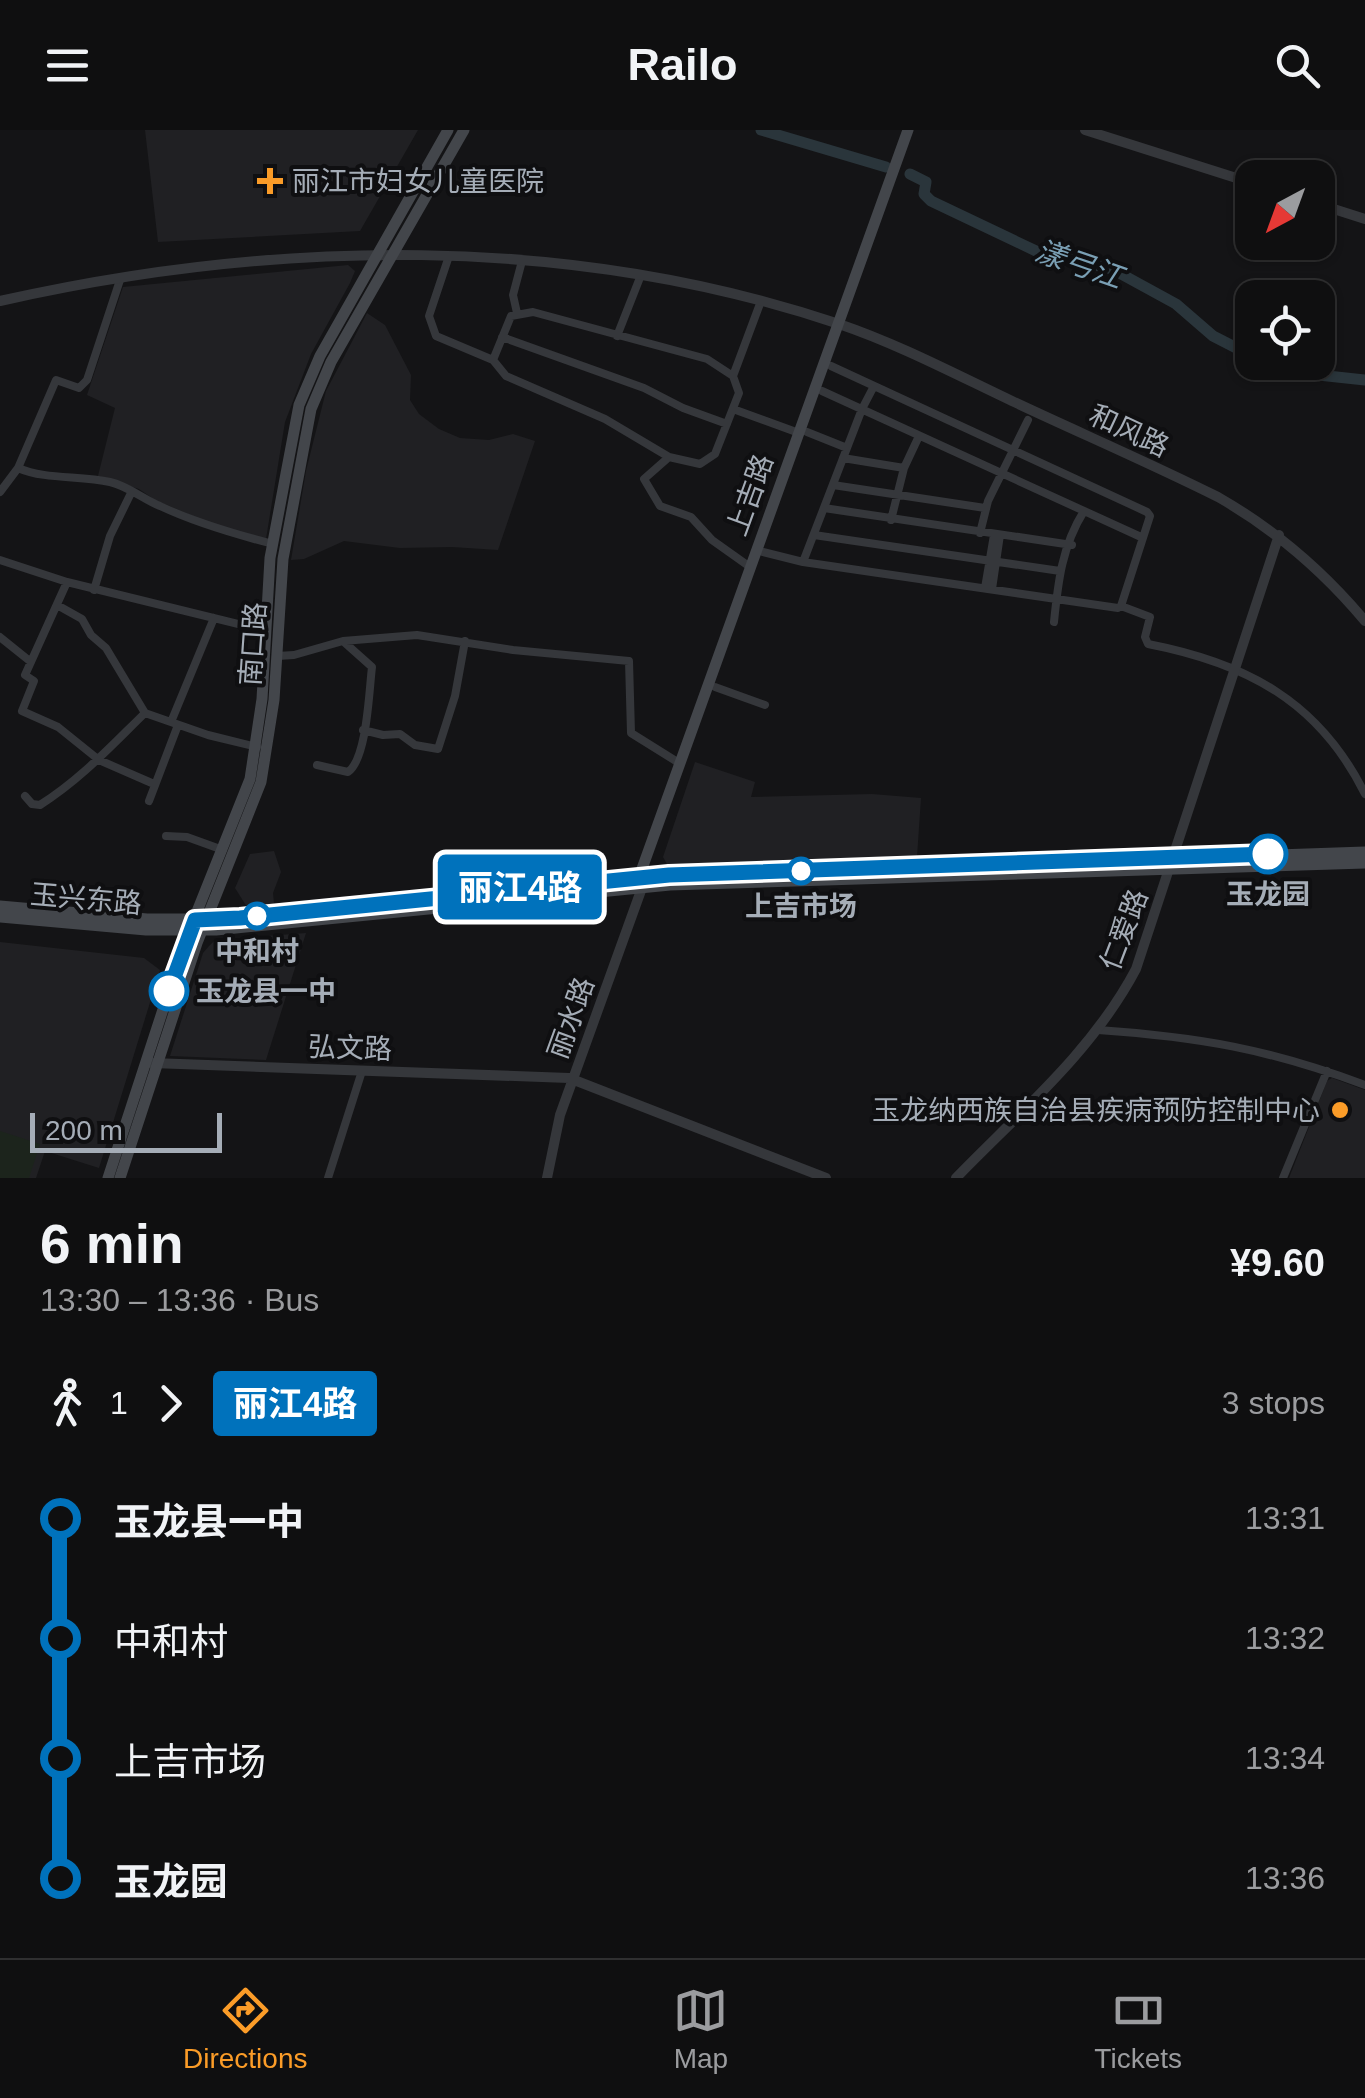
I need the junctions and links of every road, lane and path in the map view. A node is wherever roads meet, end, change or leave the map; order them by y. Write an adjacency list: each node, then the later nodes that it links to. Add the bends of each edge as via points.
1 (448, 130): 9 (main road, 南口路)
2 (464, 130): 9 (main road, 南口路)
3 (908, 130): 17 (main road, 上吉路)
4 (916, 130): 17 (main road, 上吉路)
5 (1085, 130): 6 (street)
6 (1235, 178)
7 (1335, 209): 8 (street)
8 (1365, 218)
9 (387, 251): 10 (street); 13 (street); 14 (street, via 177,260); 17 (street, via 519,254 648,269 733,286); 51 (main road, 南口路, via 303,391); 73 (main road, 南口路, via 325,373 308,422 284,559)
10 (449, 256): 11 (street); 20 (street, via 430,327 436,336)
11 (522, 261): 12 (street); 16 (street, via 513,295)
12 (641, 274): 15 (street); 18 (street)
13 (121, 276): 14 (street); 35 (street, via 88,380 79,388 56,380)
14 (0, 297)
15 (762, 300): 17 (street); 22 (street)
16 (516, 314): 18 (street, via 533,312); 19 (street)
17 (843, 322): 21 (main road, 上吉路); 29 (main road, 上吉路); 47 (street, 和风路, via 1200,488)
18 (616, 336): 22 (street, via 707,359)
19 (502, 337): 20 (street); 28 (street)
20 (493, 360): 33 (street, via 506,376 605,419)
21 (830, 366): 23 (street); 24 (main road, 上吉路)
22 (733, 376): 25 (street, via 739,394)
23 (874, 386): 26 (street); 32 (street)
24 (822, 391): 26 (street); 29 (main road, 上吉路)
25 (733, 409): 28 (street); 29 (street)
26 (862, 409): 30 (street); 31 (street)
27 (1028, 420): 32 (street)
28 (727, 424): 33 (street, via 704,463)
29 (803, 433): 31 (street); 53 (main road, 上吉路); 57 (main road, 上吉路)
30 (919, 436): 36 (street); 37 (street)
31 (847, 448): 34 (street)
32 (1013, 449): 37 (street); 50 (street, via 1148,512)
33 (669, 457): 57 (street, via 644,479 657,502 691,517)
34 (843, 458): 36 (street); 38 (street)
35 (18, 468): 39 (street); 40 (street)
36 (904, 468): 41 (street)
37 (1000, 473): 43 (street); 44 (street)
38 (833, 485): 41 (street); 42 (street)
39 (132, 491): 51 (street, via 226,532); 61 (street)
40 (0, 492)
41 (897, 494): 43 (street); 45 (street)
42 (824, 508): 45 (street); 48 (street)
43 (985, 508): 46 (street)
44 (1084, 511): 50 (street); 52 (street)
45 (891, 520): 46 (street)
46 (980, 532): 49 (street)
47 (1279, 534): 65 (street, 和风路); 67 (street, 和风路); 75 (street, 仁爱路)
48 (814, 535): 55 (street); 56 (street)
49 (997, 535): 52 (street); 55 (street)
50 (1141, 538): 64 (street)
51 (272, 544): 69 (main road, 南口路)
52 (1070, 545): 58 (street); 62 (street)
53 (763, 552): 56 (street); 76 (main road, 上吉路)
54 (0, 560): 59 (street)
55 (993, 561): 58 (street); 60 (street)
56 (804, 562): 60 (street)
57 (750, 568): 83 (main road, 上吉路)
58 (1060, 571): 62 (street)
59 (68, 582): 61 (street); 63 (street)
60 (988, 588): 62 (street)
61 (94, 590): 66 (street)
62 (1056, 599): 64 (street); 68 (street)
63 (57, 605): 74 (street); 78 (street, via 82,620 106,648)
64 (1121, 606): 75 (street, via 1150,617 1148,644)
65 (1365, 611)
66 (214, 618): 69 (street); 79 (street)
67 (1365, 621)
68 (1054, 622)
69 (266, 631): 81 (main road, 南口路)
70 (0, 637): 74 (street)
71 (465, 641): 72 (street, via 418,635); 80 (street, via 438,748); 83 (street, via 629,661 631,733)
72 (343, 642): 73 (street); 80 (street, via 372,667)
73 (277, 656): 97 (main road, 南口路, via 261,782)
74 (31, 662): 82 (street, via 26,674 34,681 22,712 58,727)
75 (1237, 668): 86 (street, via 1311,719); 93 (street, 仁爱路)
76 (715, 686): 77 (street); 94 (main road, 上吉路)
77 (765, 705)
78 (145, 713): 79 (street); 82 (street)
79 (175, 724): 81 (street); 85 (street)
80 (363, 730): 84 (street, via 352,770)
81 (256, 746): 90 (main road, 南口路)
82 (99, 760): 85 (street); 87 (street, via 40,805)
83 (679, 763): 94 (main road, 上吉路)
84 (317, 765)
85 (154, 784): 88 (street)
86 (1365, 794)
87 (25, 796)
88 (149, 800)
89 (166, 836): 90 (street)
90 (222, 850): 97 (main road, 南口路)
91 (1365, 852): 93 (main road, 玉兴东路)
92 (1365, 862): 93 (main road, 玉兴东路)
93 (1174, 863): 94 (main road, 玉兴东路); 98 (street, 仁爱路, via 1136,969)
94 (640, 882): 97 (main road, 玉兴东路); 102 (street, 丽水路)
95 (0, 906): 97 (main road, 玉兴东路)
96 (0, 917): 97 (main road, 玉兴东路)
97 (197, 925): 99 (main road, 南口路)
98 (1098, 1030): 100 (street, via 1223,1042); 110 (street, 仁爱路)
99 (152, 1063): 101 (street, 弘文路); 104 (main road, 南口路); 105 (main road, 南口路)
100 (1327, 1070): 103 (street); 111 (street)
101 (362, 1071): 102 (street, 弘文路); 106 (street)
102 (566, 1081): 107 (street, 丽水路, via 550,1125); 108 (street, 弘文路); 109 (street, 弘文路)
103 (1365, 1084)
104 (108, 1178)
105 (120, 1178)
106 (328, 1178)
107 (544, 1178)
108 (810, 1178)
109 (826, 1178)
110 (956, 1178)
111 (1284, 1178)

